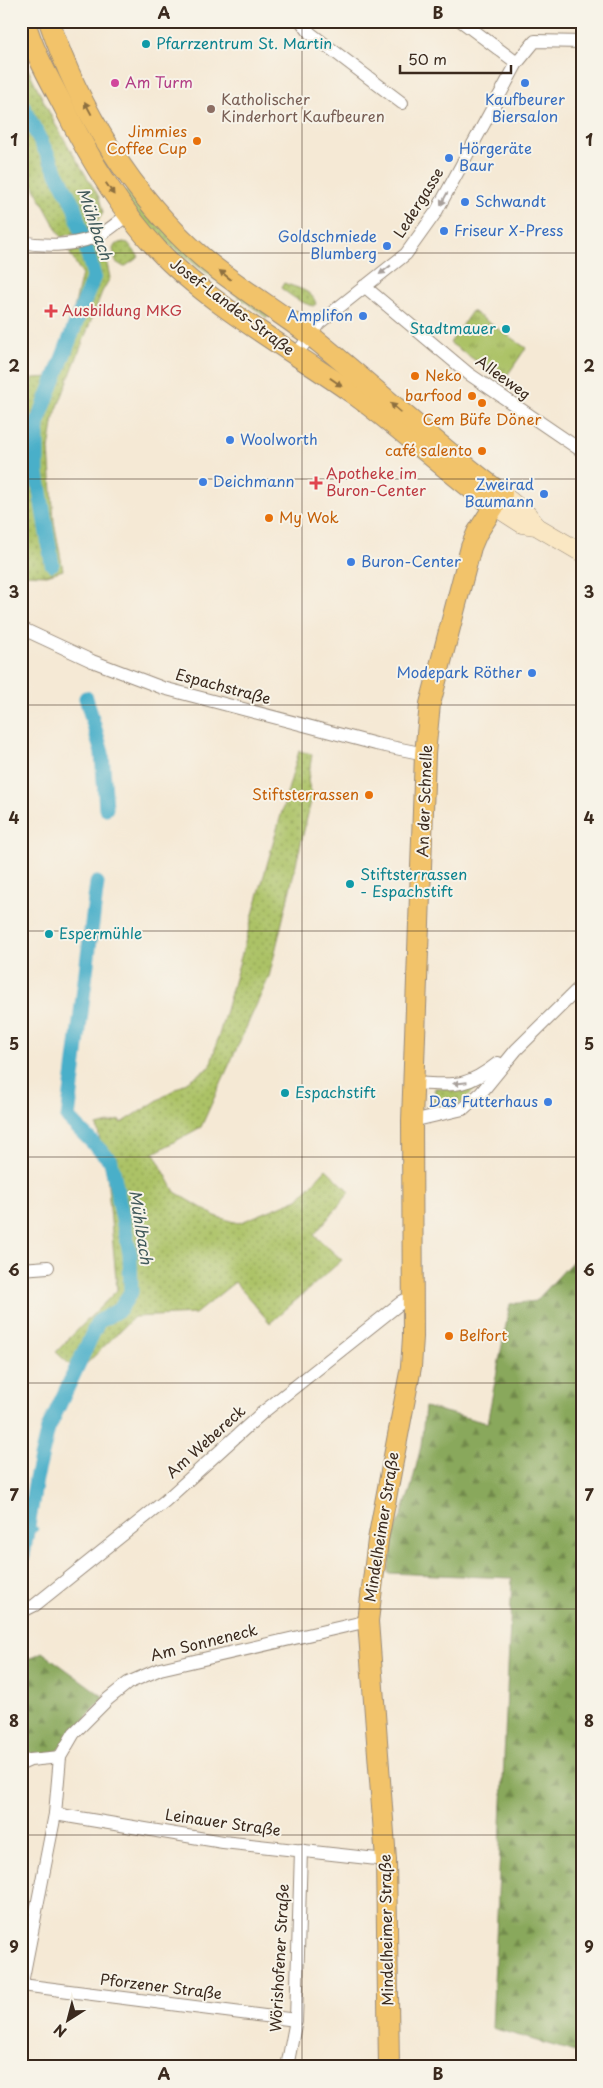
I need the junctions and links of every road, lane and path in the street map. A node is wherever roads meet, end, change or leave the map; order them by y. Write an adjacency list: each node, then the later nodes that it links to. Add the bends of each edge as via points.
1 (25, 21): 8 (main road, Josef-Landes-Straße, one-way to 8, via 42,64 93,162)
2 (49, 21): 11 (main road, Josef-Landes-Straße, one-way to 2, via 204,258 175,233 147,201 113,151 64,64)
3 (301, 21): 7 (street, via 310,33)
4 (461, 21): 6 (street)
5 (582, 42): 6 (street, Ledergasse, via 535,41)
6 (516, 63): 10 (street, Ledergasse, one-way to 10, via 436,212 406,254)
7 (402, 103)
8 (128, 214): 9 (street, via 96,236 64,244); 12 (main road, Josef-Landes-Straße, via 188,277)
9 (21, 242)
10 (364, 286): 11 (street, Ledergasse, via 319,323); 13 (street, Alleeweg, via 469,374)
11 (310, 336): 12 (street, Ledergasse); 14 (main road, Josef-Landes-Straße, one-way to 11)
12 (296, 354): 14 (main road, Josef-Landes-Straße, one-way to 14)
13 (582, 451)
14 (498, 500): 15 (main road, via 528,515 536,526); 17 (main road, An der Schnelle, via 471,546 430,704)
15 (582, 552)
16 (21, 628): 17 (street, Espachstraße, via 92,661 163,688)
17 (425, 754): 20 (main road, An der Schnelle)
18 (582, 985): 19 (street)
19 (516, 1050): 20 (street, one-way to 20, via 480,1077 464,1084); 21 (street, via 463,1109)
20 (414, 1083): 21 (main road, An der Schnelle)
21 (412, 1121): 24 (main road, Mindelheimer Straße)
22 (48, 1267): 23 (street)
23 (21, 1269)
24 (414, 1296): 25 (street, Am Webereck, via 403,1301 262,1413 165,1501 35,1605); 26 (main road, Mindelheimer Straße, via 411,1367 378,1540)
25 (21, 1612)
26 (368, 1621): 27 (street, Am Sonneneck, via 160,1669 128,1683 74,1733); 31 (main road, Mindelheimer Straße)
27 (60, 1757): 28 (street); 29 (street)
28 (21, 1764)
29 (55, 1814): 30 (street, Leinauer Straße, via 223,1842); 32 (street)
30 (301, 1850): 31 (street, Leinauer Straße); 33 (street, Wörishofener Straße)
31 (386, 1860): 35 (main road, Mindelheimer Straße)
32 (22, 1986): 33 (street, Pforzener Straße)
33 (296, 2020): 34 (street, Wörishofener Straße)
34 (287, 2067)
35 (389, 2067)

